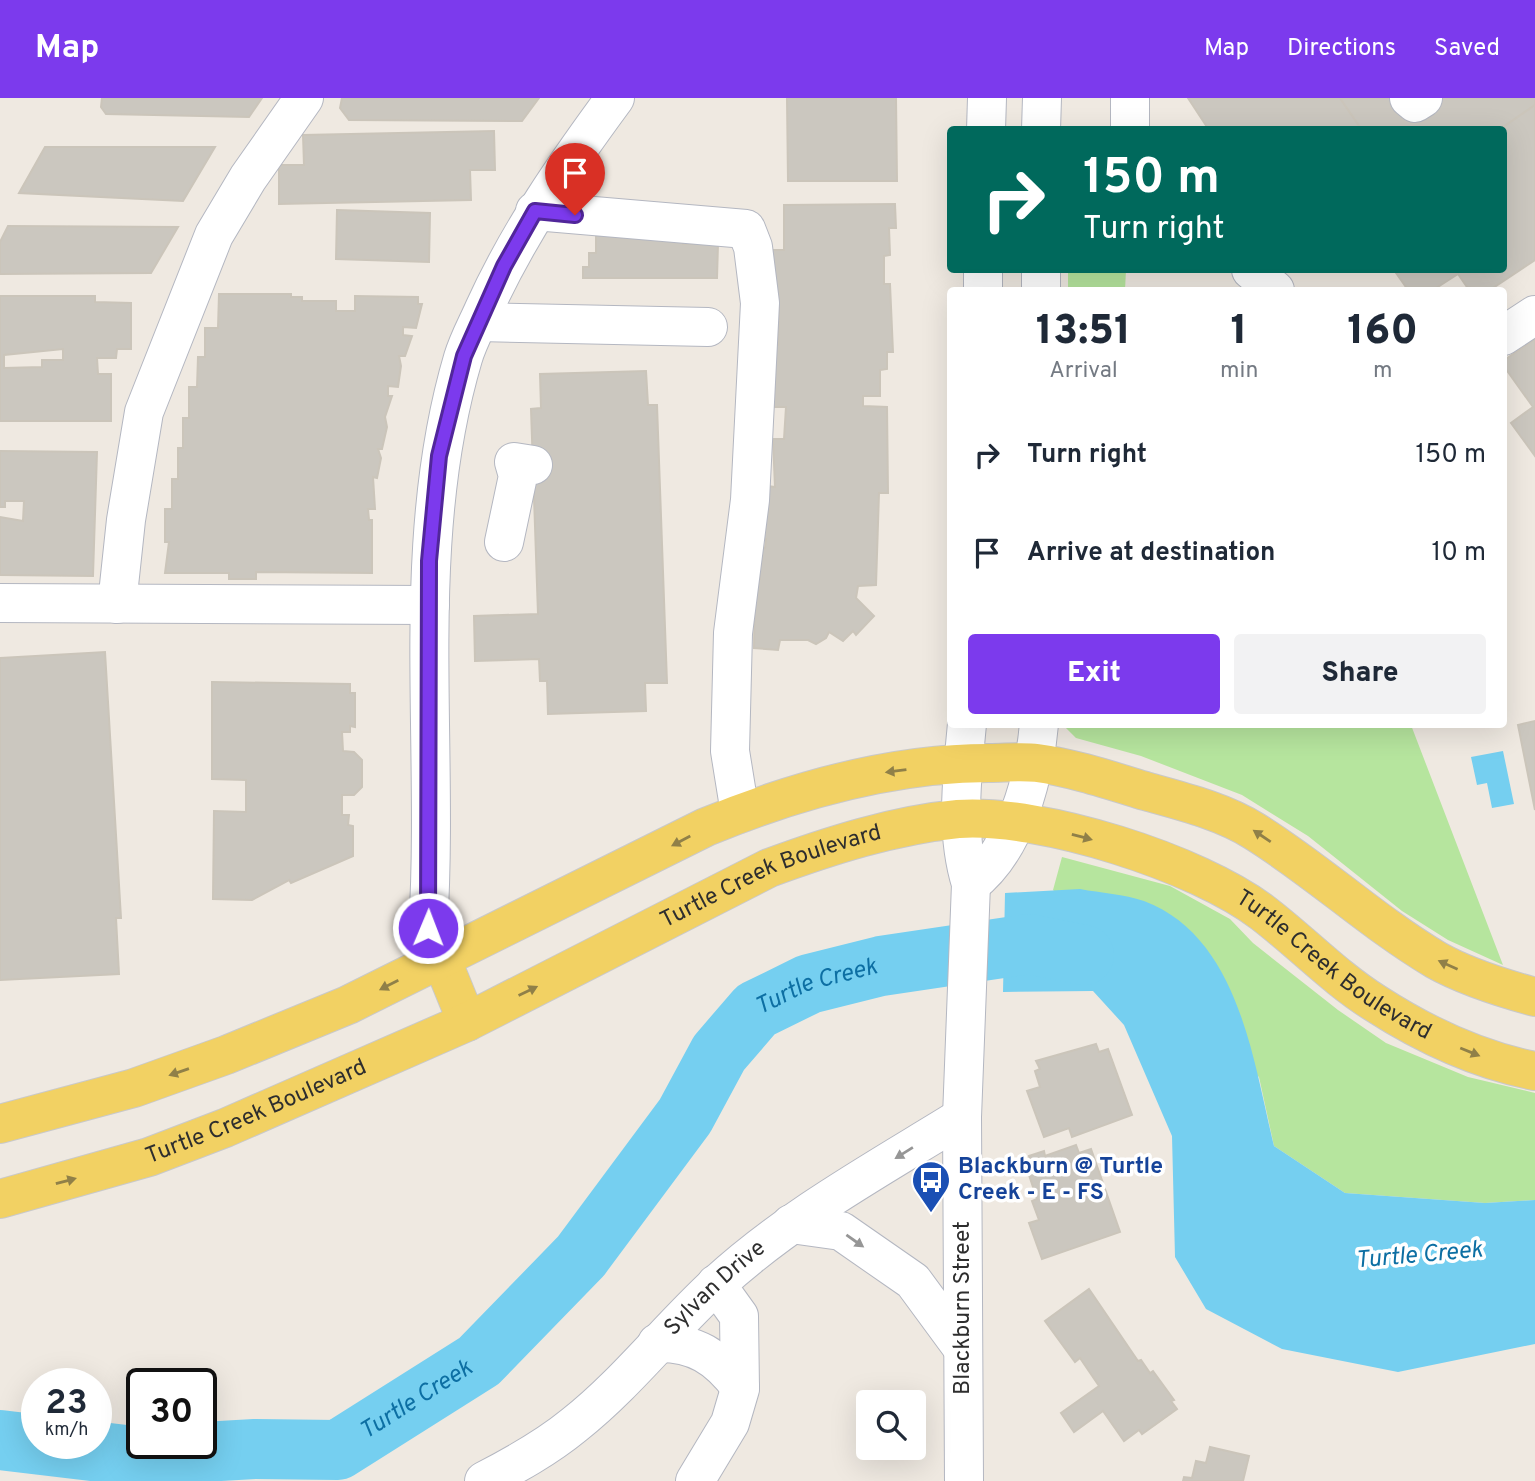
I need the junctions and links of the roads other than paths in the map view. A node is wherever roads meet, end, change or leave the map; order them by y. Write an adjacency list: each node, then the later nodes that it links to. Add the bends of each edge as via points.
1 (303, 98): 19 (street, via 214,235 144,412)
2 (615, 98): 11 (street)
3 (987, 98): 8 (street)
4 (1042, 98): 9 (street)
5 (1130, 98): 10 (street)
6 (1409, 98): 7 (street, via 1415,103)
7 (1423, 98)
8 (986, 126)
9 (1041, 126)
10 (1130, 126)
11 (535, 211): 13 (street); 25 (street, via 746,229 753,247 759,316 750,500 733,633 730,751)
12 (1535, 315): 15 (street)
13 (479, 322): 14 (street); 20 (street, via 464,356 439,456 429,561)
14 (708, 327)
15 (1507, 333)
16 (533, 465): 17 (street, via 514,462 518,476)
17 (504, 542)
18 (0, 603): 19 (street)
19 (117, 604): 20 (street)
20 (430, 606): 29 (street, via 428,928)
21 (967, 728): 24 (street, Blackburn Street)
22 (1039, 728): 23 (street)
23 (1035, 762): 24 (main road); 27 (street); 30 (main road, one-way to 23, via 1438,961 1251,829 1200,807)
24 (964, 763): 25 (main road, one-way to 25, via 872,775); 26 (street, Blackburn Street)
25 (740, 813): 29 (main road, one-way to 29)
26 (961, 819): 27 (main road, Turtle Creek Boulevard); 28 (street, Blackburn Street); 31 (main road, Turtle Creek Boulevard, one-way to 26, via 769,868 816,851)
27 (1016, 822): 28 (street, via 989,866); 32 (main road, Turtle Creek Boulevard, one-way to 32, via 1171,863 1213,881 1262,912 1373,1002 1433,1037)
28 (971, 884): 33 (street, Blackburn Street)
29 (441, 958): 31 (main road); 34 (main road, one-way to 34, via 348,1005 226,1055 134,1088)
30 (1535, 997)
31 (467, 1022): 35 (main road, Turtle Creek Boulevard, one-way to 31, via 149,1157)
32 (1535, 1071)
33 (962, 1100): 36 (street, Sylvan Drive, one-way to 36); 39 (street, Blackburn Street)
34 (0, 1124)
35 (0, 1199)
36 (791, 1224): 37 (street, Sylvan Drive); 39 (street, one-way to 39, via 841,1231 913,1281)
37 (716, 1284): 38 (street, Sylvan Drive); 40 (street, via 739,1316)
38 (657, 1343): 40 (street, via 702,1350 724,1366); 41 (street, Sylvan Drive, via 576,1423)
39 (963, 1349): 43 (street, Blackburn Street)
40 (740, 1387): 42 (street, via 730,1423)
41 (484, 1481)
42 (695, 1481)
43 (964, 1481)

